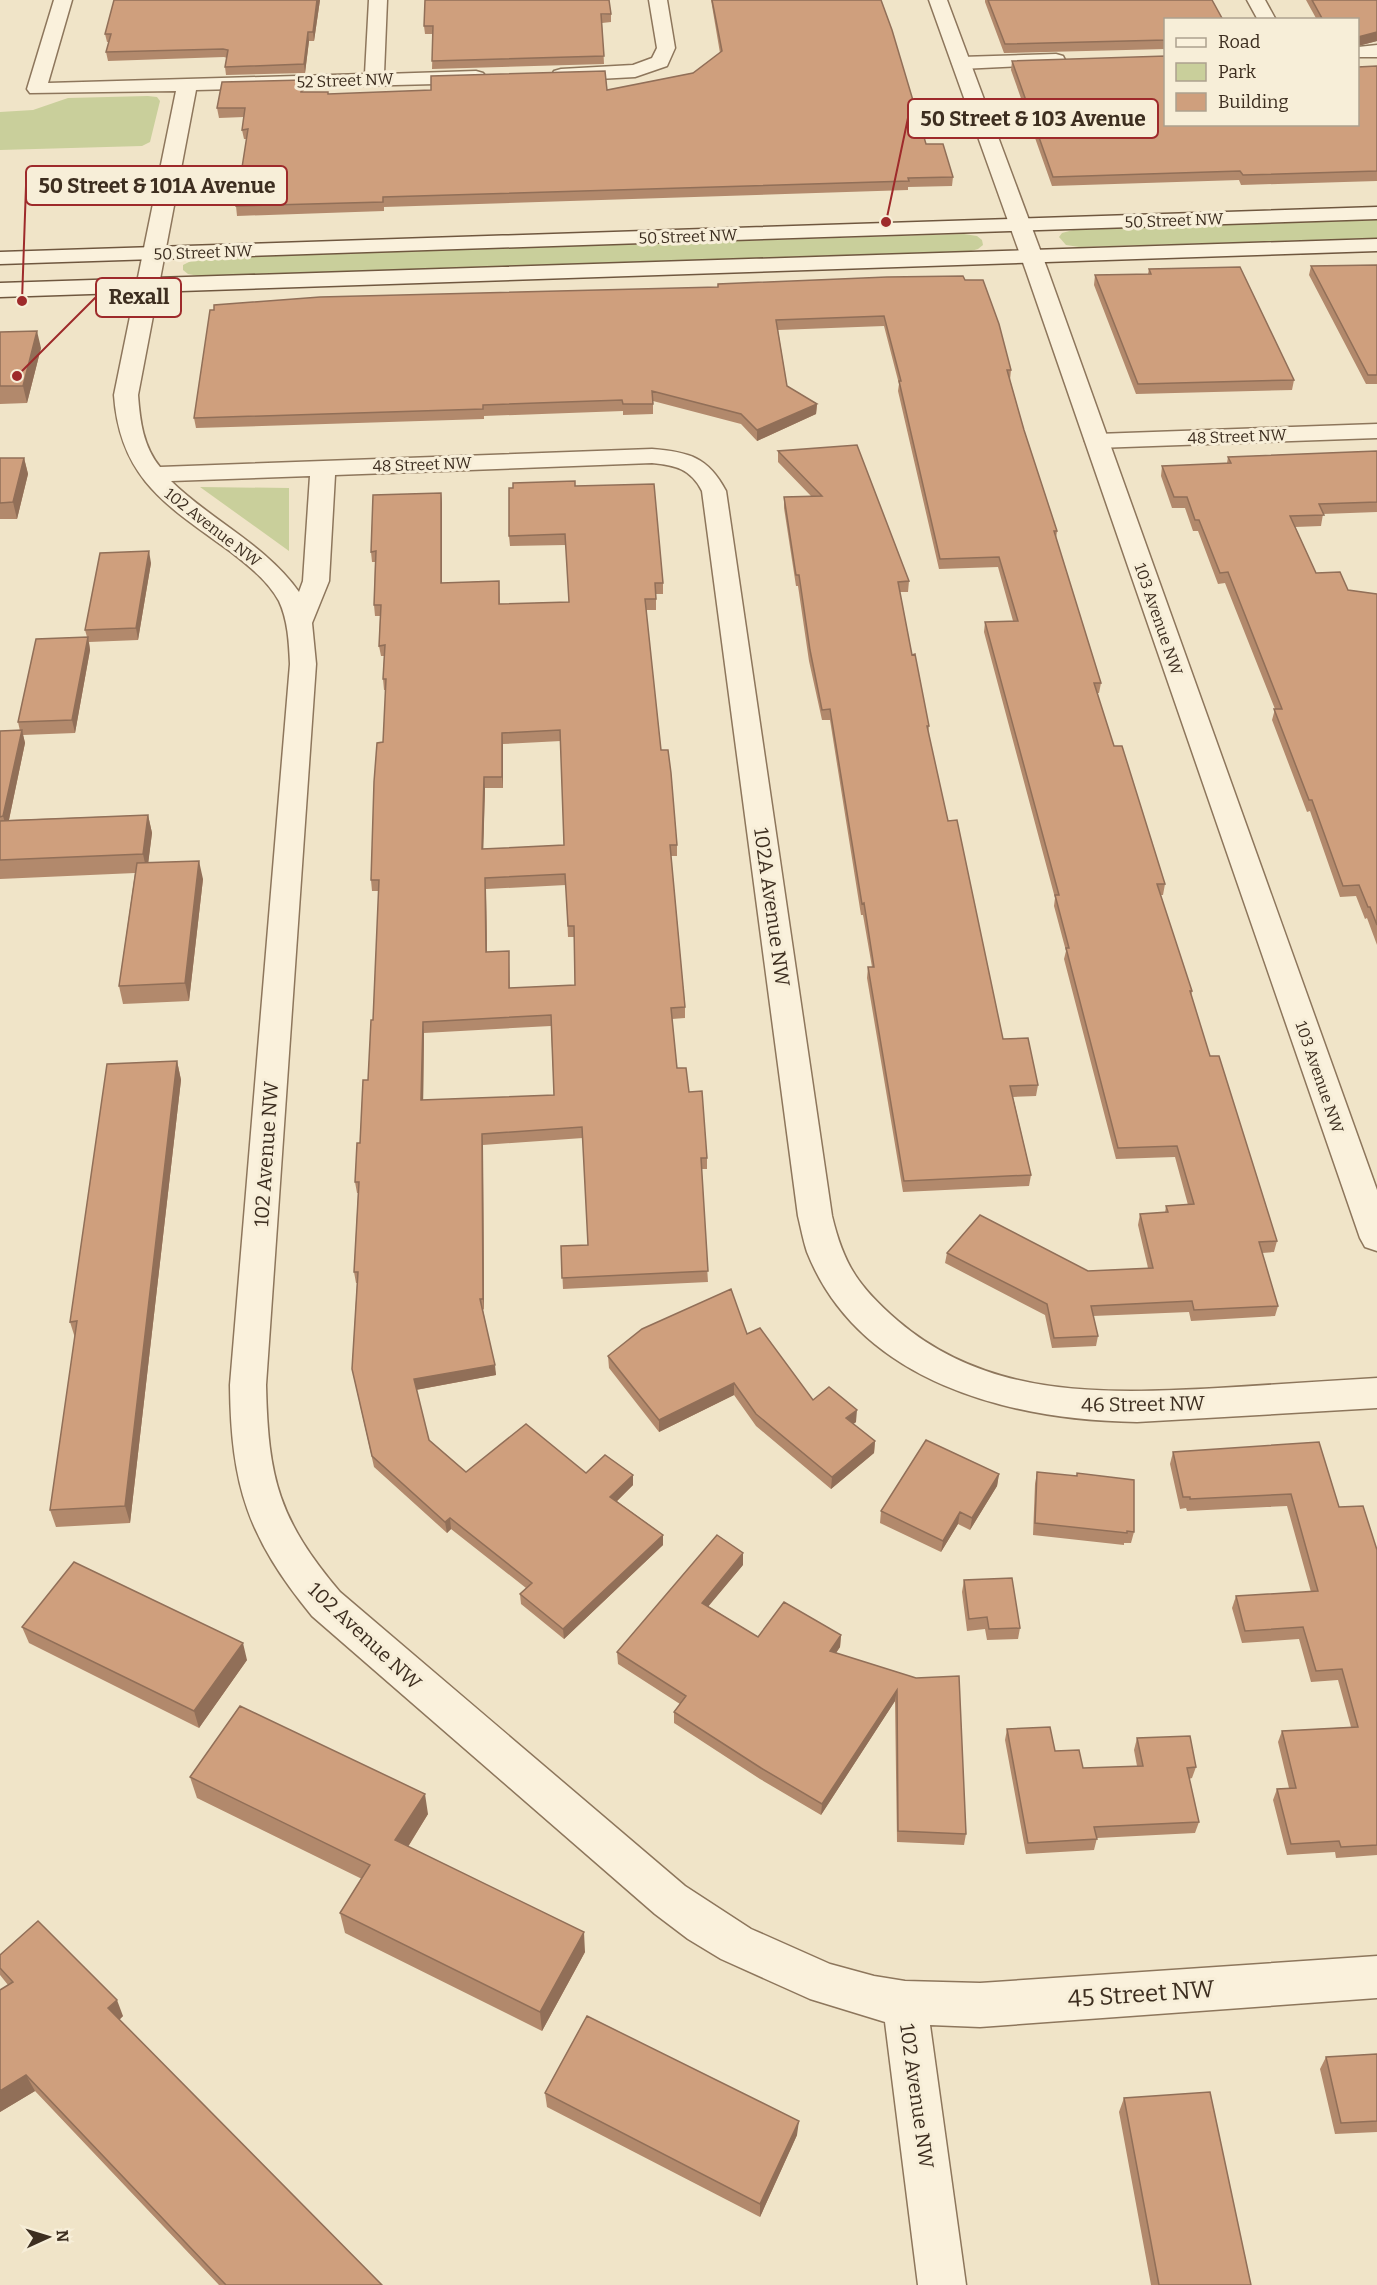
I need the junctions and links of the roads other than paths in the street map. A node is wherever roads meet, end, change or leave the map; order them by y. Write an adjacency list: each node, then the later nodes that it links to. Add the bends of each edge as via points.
1 (63, 0): 14 (street, 52 Street NW, via 37,89)
2 (378, 0): 13 (street)
3 (658, 0): 11 (street, via 666,48 660,62 622,73)
4 (938, 0): 10 (street, 103 Avenue NW)
5 (1256, 0): 6 (street)
6 (1266, 18)
7 (1377, 51): 8 (street)
8 (1359, 52)
9 (1071, 60): 10 (street)
10 (961, 63): 16 (street, 103 Avenue NW)
11 (546, 75)
12 (490, 76): 13 (street, 52 Street NW)
13 (374, 80): 14 (street, 52 Street NW)
14 (187, 85): 20 (street, 102 Avenue NW)
15 (1377, 213): 16 (street, 50 Street NW)
16 (1020, 224): 18 (street, 103 Avenue NW); 20 (street, 50 Street NW)
17 (1377, 245): 18 (street, 50 Street NW)
18 (1031, 256): 20 (street, 50 Street NW); 23 (street, 103 Avenue NW)
19 (0, 258): 20 (street, 50 Street NW)
20 (152, 269): 21 (street, 50 Street NW); 26 (street, 102 Avenue NW, via 127,386 125,415 136,452)
21 (0, 290)
22 (1377, 431): 23 (street, 48 Street NW)
23 (1096, 441): 28 (street, 103 Avenue NW)
24 (692, 464): 25 (street, 48 Street NW, via 652,456); 29 (street, 102A Avenue NW, via 702,470 714,491 815,1216 825,1252 839,1280)
25 (323, 468): 26 (street, 48 Street NW); 27 (street, 102 Avenue NW, via 316,581)
26 (152, 475): 27 (street, 102 Avenue NW, via 178,503 266,568 292,602)
27 (299, 623): 32 (street, 102 Avenue NW, via 303,687 248,1385 250,1455 275,1536 300,1575 332,1610 670,1900 736,1944 779,1965 844,1990)
28 (1377, 1238)
29 (888, 1336): 30 (street, 46 Street NW, via 960,1379 995,1391 1074,1406 1137,1407)
30 (1377, 1393)
31 (1377, 1977): 32 (street, 45 Street NW, via 980,2005)
32 (905, 2003): 33 (street, 102 Avenue NW)
33 (942, 2285)

